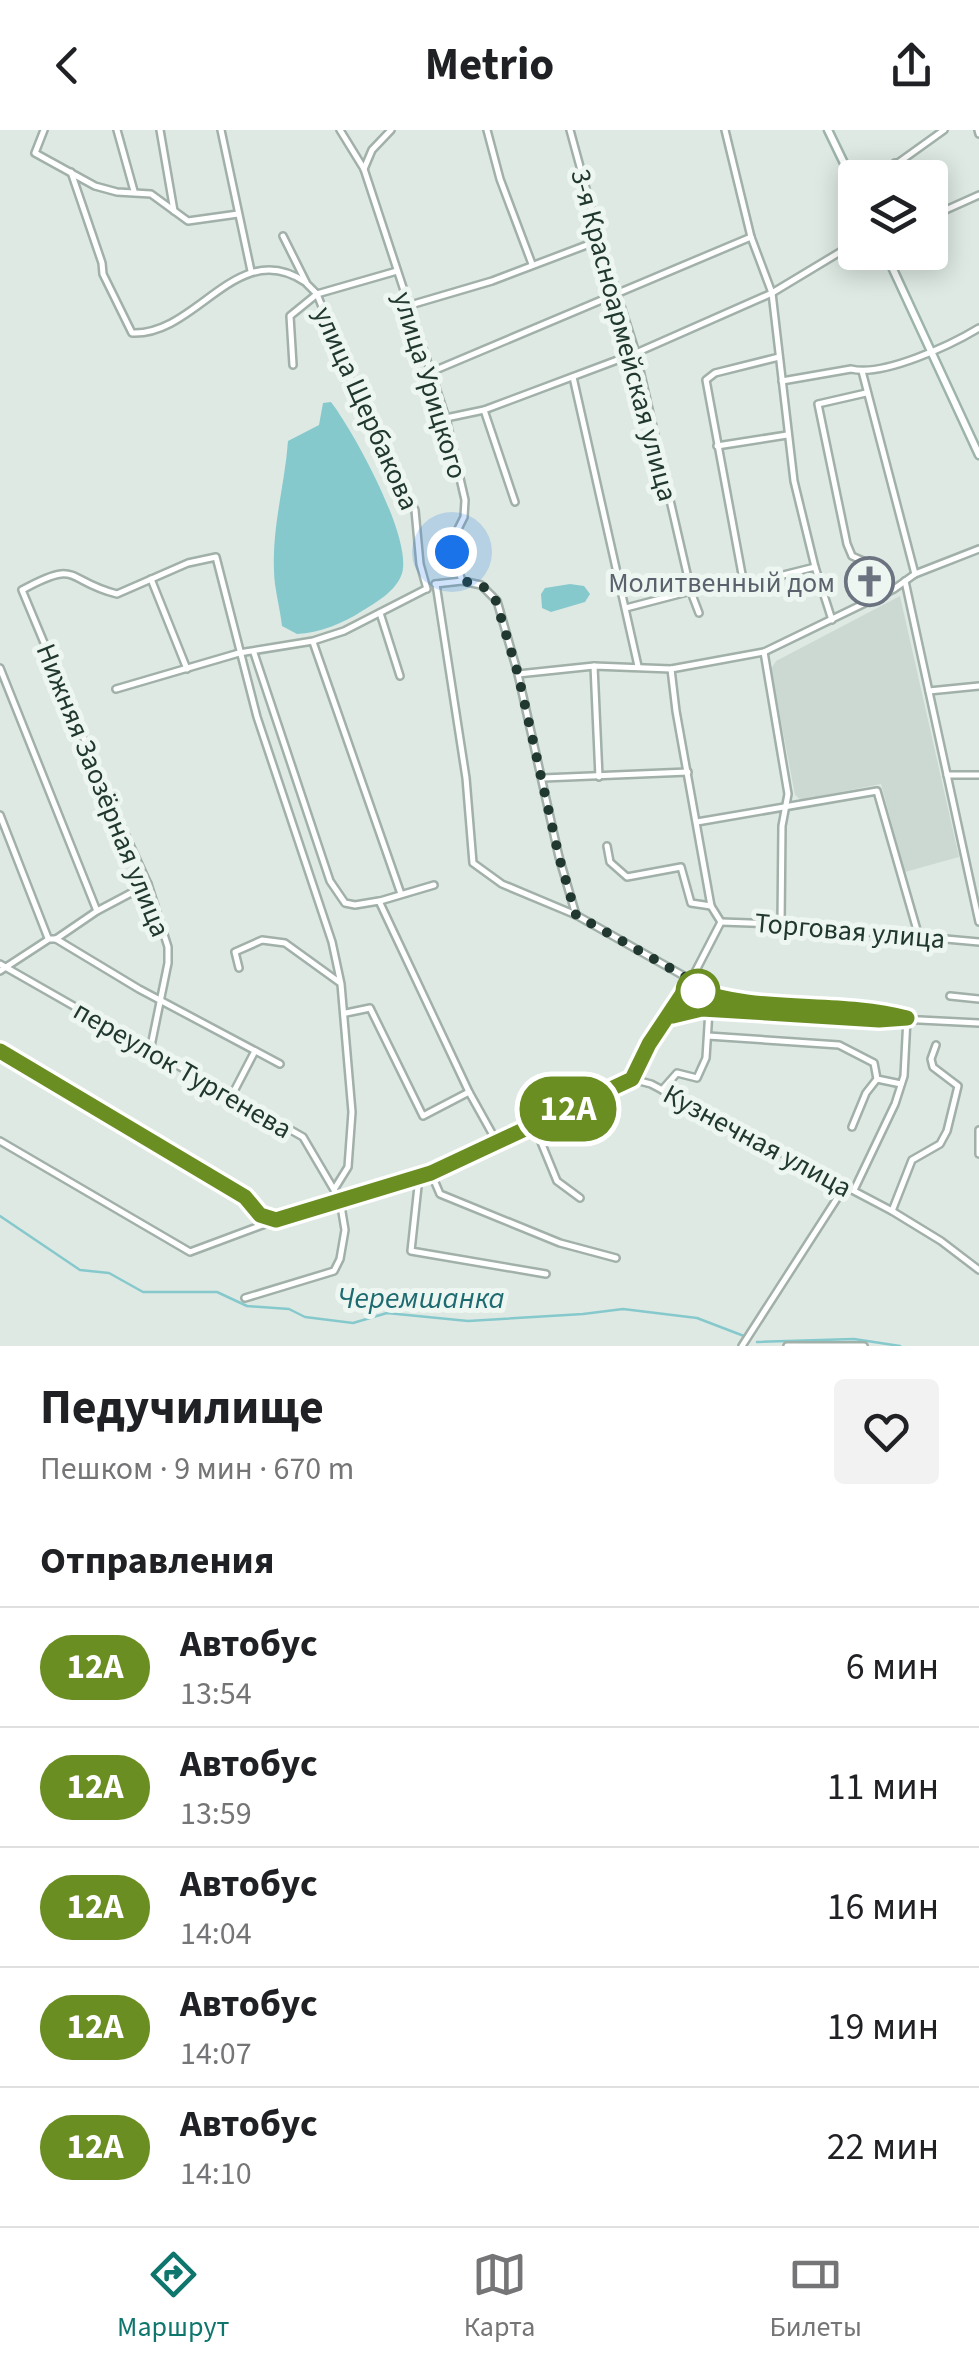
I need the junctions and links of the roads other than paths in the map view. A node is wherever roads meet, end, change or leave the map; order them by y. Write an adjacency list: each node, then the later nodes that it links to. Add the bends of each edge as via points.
1 (44, 130): 15 (street, via 34,154)
2 (117, 130): 16 (street)
3 (160, 130): 19 (street)
4 (221, 130): 20 (street)
5 (340, 130): 14 (street, улица Урицкого)
6 (391, 130): 14 (street)
7 (487, 130): 25 (street)
8 (725, 130): 22 (street)
9 (828, 130): 12 (main road)
10 (944, 130): 13 (street)
11 (573, 132): 23 (street, 3-я Красноармейская улица)
12 (842, 160)
13 (900, 160)
14 (364, 169): 26 (street, улица Урицкого)
15 (71, 172): 16 (street, via 95,186); 28 (street, via 103,274 132,333 162,328)
16 (134, 191): 19 (street, via 151,194)
17 (979, 195): 18 (street)
18 (948, 209)
19 (174, 214): 20 (street, via 188,222)
20 (238, 214): 28 (street)
21 (283, 236): 29 (street, улица Щербакова)
22 (751, 237): 30 (street); 31 (street)
23 (600, 240): 25 (street); 30 (street, 3-я Красноармейская улица)
24 (838, 253): 31 (street)
25 (533, 266): 33 (street)
26 (397, 270): 32 (street); 33 (street, улица Урицкого)
27 (894, 270): 35 (main road)
28 (251, 271): 29 (street, via 290,272)
29 (308, 284): 32 (street, улица Щербакова)
30 (618, 291): 36 (street, 3-я Красноармейская улица); 39 (street)
31 (772, 293): 36 (street); 37 (street)
32 (317, 294): 38 (street, via 290,316); 57 (street, улица Щербакова, via 374,436 415,510)
33 (407, 306): 39 (street, улица Урицкого)
34 (979, 328): 35 (street)
35 (931, 351): 40 (street); 48 (main road)
36 (636, 354): 41 (street); 58 (street, 3-я Красноармейская улица)
37 (779, 357): 42 (street); 47 (street, via 706,380)
38 (293, 365)
39 (431, 372): 45 (street, улица Урицкого)
40 (862, 372): 42 (street, via 851,368); 43 (street)
41 (572, 377): 44 (street); 60 (street)
42 (782, 380): 46 (street)
43 (866, 393): 52 (street); 59 (street, via 818,404 847,544 852,556 868,562)
44 (484, 410): 45 (street); 49 (street)
45 (446, 418): 54 (street, улица Урицкого, via 466,500 452,541)
46 (787, 435): 47 (street); 51 (street)
47 (718, 446): 51 (street, via 744,586)
48 (979, 455)
49 (514, 502)
50 (979, 548): 52 (street)
51 (814, 567): 63 (street)
52 (915, 574): 55 (street)
53 (151, 579): 66 (street, via 216,556); 71 (street); 88 (street, Нижняя Заозёрная улица, via 117,594 56,572 22,590)
54 (462, 581): 56 (street); 73 (street, via 482,585 496,601)
55 (905, 582): 59 (street); 77 (street)
56 (436, 584): 57 (street); 95 (street, via 473,863 502,884)
57 (427, 589): 61 (street)
58 (691, 592): 60 (street); 62 (street, 3-я Красноармейская улица)
59 (881, 596): 63 (street)
60 (626, 608): 69 (street)
61 (380, 613): 64 (street); 74 (street)
62 (699, 613)
63 (832, 620): 65 (street)
64 (314, 642): 67 (street); 91 (street)
65 (764, 652): 72 (street); 83 (street)
66 (239, 653): 67 (street); 71 (street); 90 (street)
67 (254, 653): 87 (street)
68 (594, 666): 69 (street); 73 (street); 81 (street)
69 (638, 666): 72 (street)
70 (0, 668): 94 (street)
71 (187, 669): 76 (street)
72 (671, 669): 78 (street)
73 (518, 674): 82 (street)
74 (400, 676)
75 (979, 686): 77 (street)
76 (116, 688)
77 (929, 691): 79 (street)
78 (688, 772): 81 (street); 85 (street)
79 (947, 775): 80 (street); 97 (street)
80 (979, 776)
81 (600, 777): 82 (street)
82 (543, 778): 95 (street)
83 (785, 808): 85 (street); 98 (street); 99 (street, via 877,791)
84 (0, 815): 100 (street)
85 (697, 822): 93 (street)
86 (606, 846): 93 (street, via 610,862 627,876 681,867 691,903)
87 (330, 881): 90 (street); 92 (street, via 345,903)
88 (148, 884): 94 (street); 108 (street, Нижняя Заозёрная улица, via 168,947)
89 (434, 885): 91 (street)
90 (314, 888): 104 (street)
91 (401, 894): 92 (street)
92 (379, 901): 124 (street)
93 (711, 906): 96 (street)
94 (97, 911): 100 (street)
95 (576, 915): 105 (street)
96 (720, 922): 98 (street, Торговая улица); 105 (street)
97 (979, 922)
98 (781, 924): 99 (street, Торговая улица)
99 (919, 937): 101 (street, Торговая улица)
100 (52, 940): 102 (street); 108 (street)
101 (979, 942)
102 (2, 967): 118 (street, переулок Тургенева)
103 (239, 968): 104 (street, via 235,952 268,939)
104 (341, 984): 110 (street)
105 (689, 984): 111 (street, via 729,1000); 112 (street)
106 (950, 996): 107 (street)
107 (979, 999)
108 (161, 1000): 116 (street); 118 (street, Нижняя Заозёрная улица)
109 (709, 1010): 111 (street); 112 (street, via 683,1011); 114 (street)
110 (346, 1013): 124 (street, via 370,1008 423,1116); 135 (street, via 352,1112 348,1167)
111 (907, 1018): 113 (street); 122 (street)
112 (663, 1022): 120 (street)
113 (979, 1023)
114 (708, 1036): 121 (street, via 839,1045 874,1063); 123 (street, via 697,1078 677,1073)
115 (936, 1045): 139 (street, via 933,1067 958,1086 948,1130 933,1150 912,1160)
116 (255, 1050): 119 (street); 125 (street)
117 (0, 1051): 140 (street)
118 (150, 1051): 125 (street, переулок Тургенева)
119 (280, 1064)
120 (632, 1079): 123 (street, Кузнечная улица); 126 (street, Кузнечная улица)
121 (877, 1079): 122 (street); 127 (street)
122 (902, 1084): 136 (street)
123 (662, 1090): 134 (street, Кузнечная улица)
124 (468, 1092): 130 (street)
125 (230, 1097): 135 (street, переулок Тургенева, via 304,1138)
126 (534, 1125): 130 (street, Кузнечная улица); 137 (street, via 557,1182)
127 (852, 1127)
128 (979, 1130): 131 (street)
129 (0, 1141): 140 (street, Кузнечная улица, via 190,1252)
130 (498, 1144): 132 (street, Кузнечная улица)
131 (979, 1154)
132 (431, 1173): 133 (street, Кузнечная улица); 141 (street, via 440,1194 560,1243)
133 (419, 1177): 138 (street, Кузнечная улица); 143 (street, via 411,1250)
134 (845, 1186): 136 (street, Кузнечная улица); 145 (street)
135 (336, 1188): 138 (street, переулок Тургенева)
136 (854, 1190): 139 (street, Кузнечная улица)
137 (580, 1198)
138 (340, 1200): 140 (street, Кузнечная улица); 144 (street, переулок Тургенева, via 345,1230 334,1272)
139 (892, 1211): 142 (street, Кузнечная улица)
140 (276, 1220)
141 (616, 1258)
142 (979, 1270)
143 (546, 1274)
144 (245, 1298)
145 (742, 1346)
146 (787, 1346): 147 (street)
147 (864, 1346)

